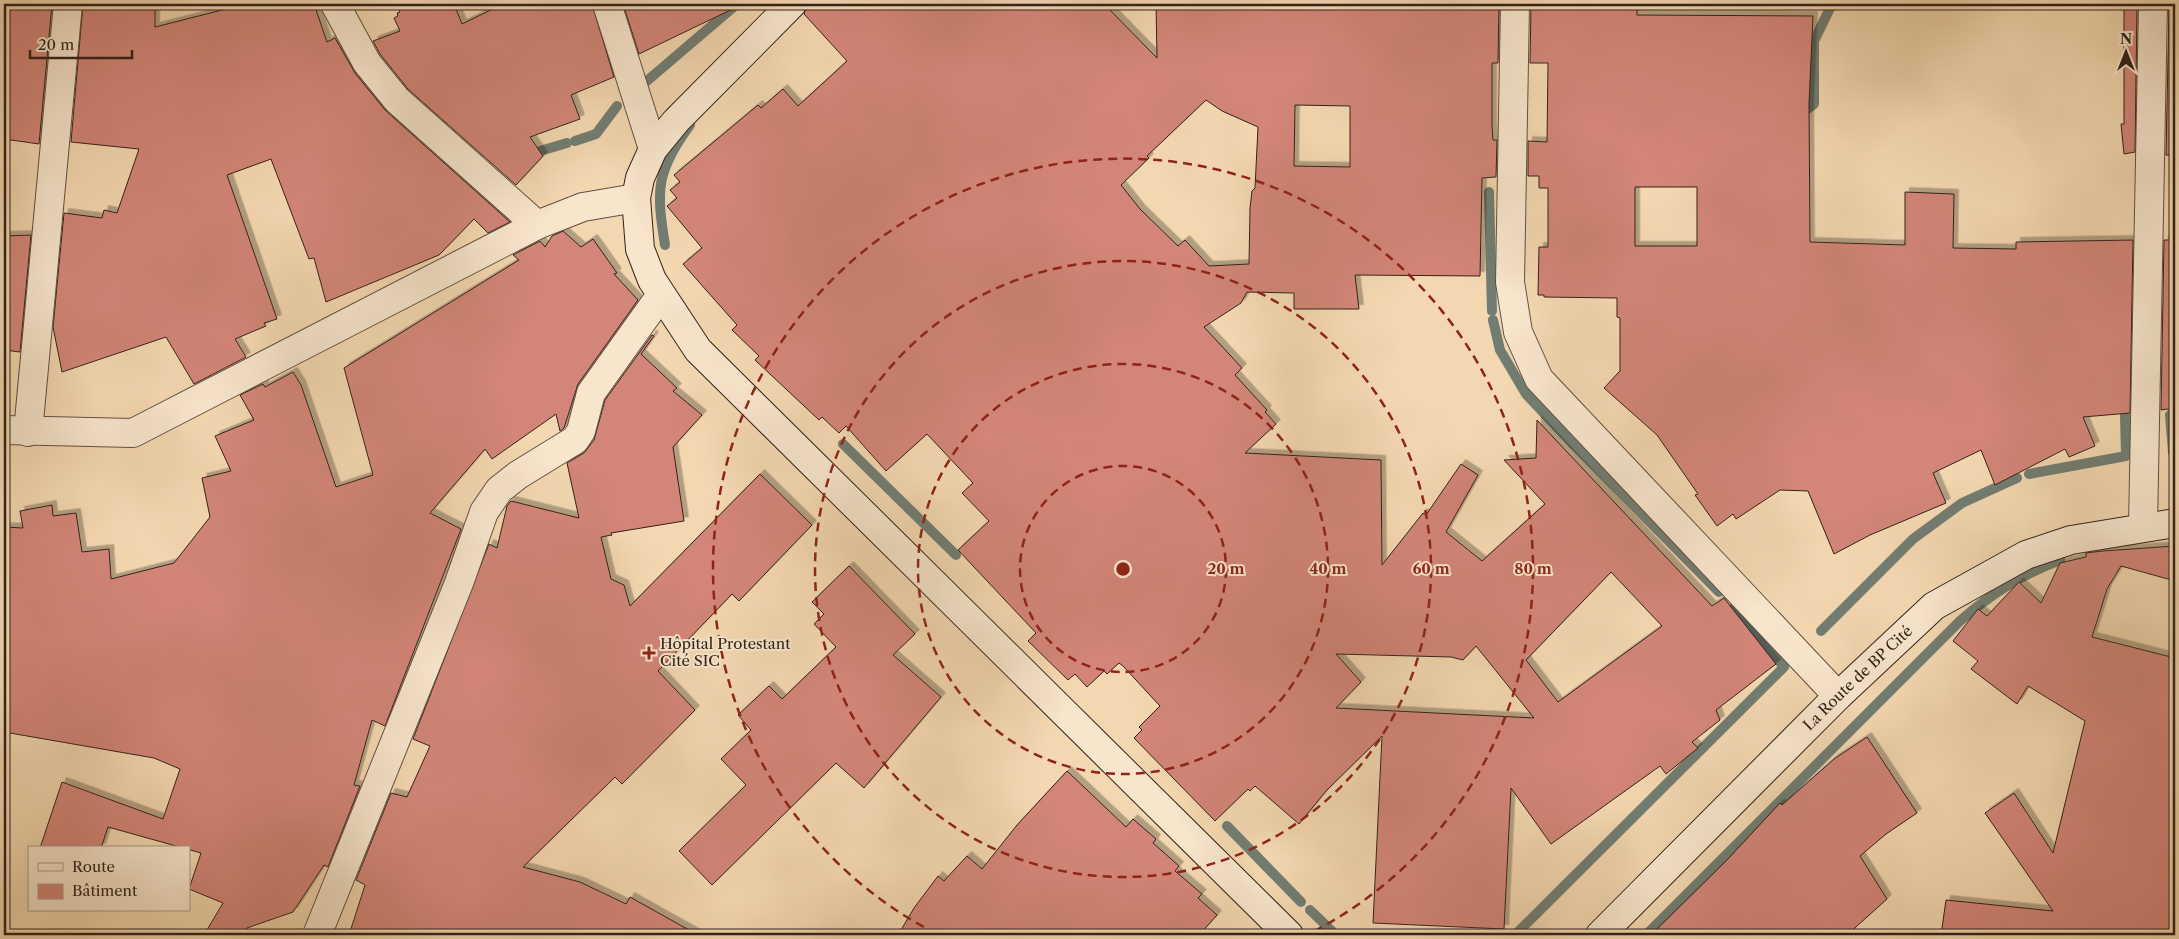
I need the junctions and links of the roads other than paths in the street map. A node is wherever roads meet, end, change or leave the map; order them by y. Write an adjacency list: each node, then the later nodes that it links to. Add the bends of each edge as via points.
1 (68, 4): 11 (street)
2 (335, 4): 9 (street, via 367,63 397,100)
3 (607, 4): 7 (street)
4 (792, 4): 7 (street, via 676,121)
5 (1516, 4): 14 (street, via 1510,282 1518,332 1539,379)
6 (2154, 4): 13 (street)
7 (653, 149): 8 (street, via 640,178)
8 (636, 198): 9 (street, via 584,207); 10 (street, via 640,249 652,280)
9 (537, 225): 11 (street, via 133,433)
10 (662, 294): 15 (street, via 592,393 581,431 575,440 499,490 484,512); 16 (street, via 698,350)
11 (16, 431)
12 (2175, 523): 13 (street, La Route de BP Cité)
13 (2143, 526): 14 (street, La Route de BP Cité, via 2071,540 2026,555 1934,606)
14 (1838, 696): 17 (street, La Route de BP Cité)
15 (317, 935)
16 (1289, 935)
17 (1600, 935)

